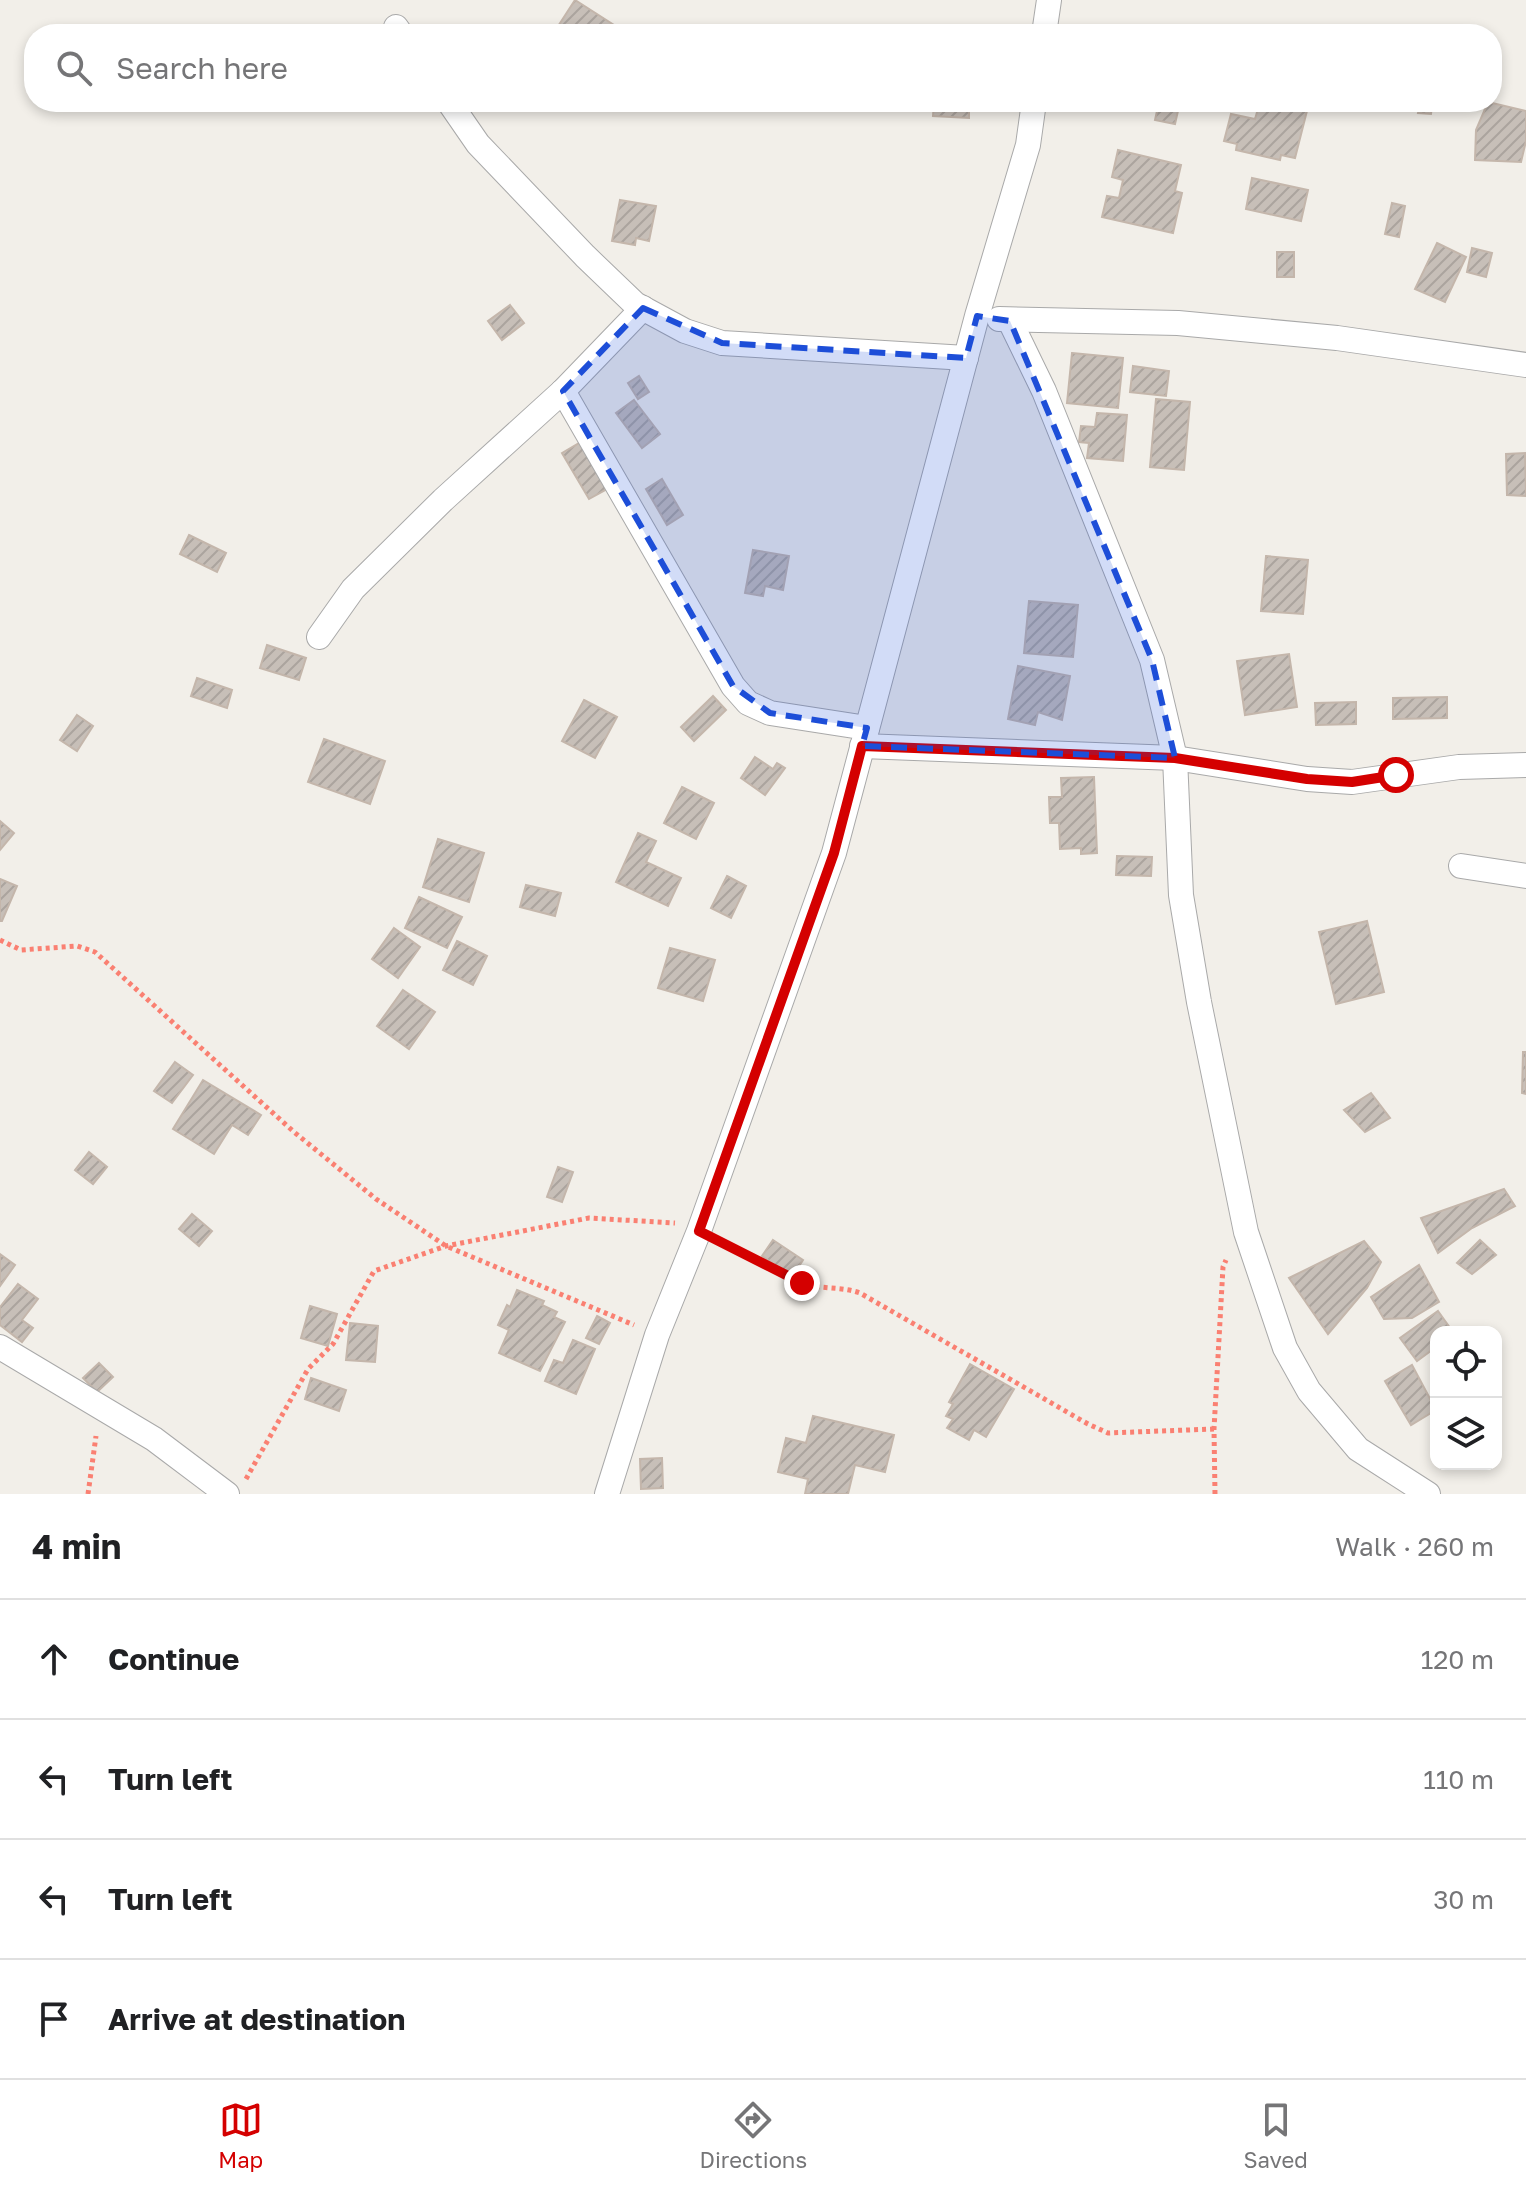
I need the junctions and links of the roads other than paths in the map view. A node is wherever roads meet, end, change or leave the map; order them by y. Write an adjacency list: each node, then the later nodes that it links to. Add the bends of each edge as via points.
1 (1049, 0): 2 (street)
2 (1045, 24)
3 (456, 112): 5 (street, via 478,144 585,256)
4 (1033, 112): 6 (street, via 1028,145)
5 (643, 308): 8 (street, via 685,331 722,343); 10 (street)
6 (977, 316): 7 (street); 8 (street)
7 (1010, 321): 9 (street, via 1178,323 1337,338); 13 (street, via 1044,391 1152,660)
8 (966, 358): 12 (street)
9 (1526, 365)
10 (563, 391): 11 (street, via 353,589); 12 (street, via 733,686 748,703 770,713)
11 (319, 637)
12 (864, 737): 13 (street); 19 (street, via 834,853 657,1335)
13 (1175, 758): 14 (street, via 1352,782 1459,767); 20 (street, via 1181,895 1199,1002 1246,1232 1285,1348 1309,1391 1358,1449)
14 (1526, 765)
15 (1461, 866): 16 (street)
16 (1526, 876)
17 (0, 1347): 18 (street)
18 (236, 1487)
19 (607, 1494)
20 (1428, 1494)

